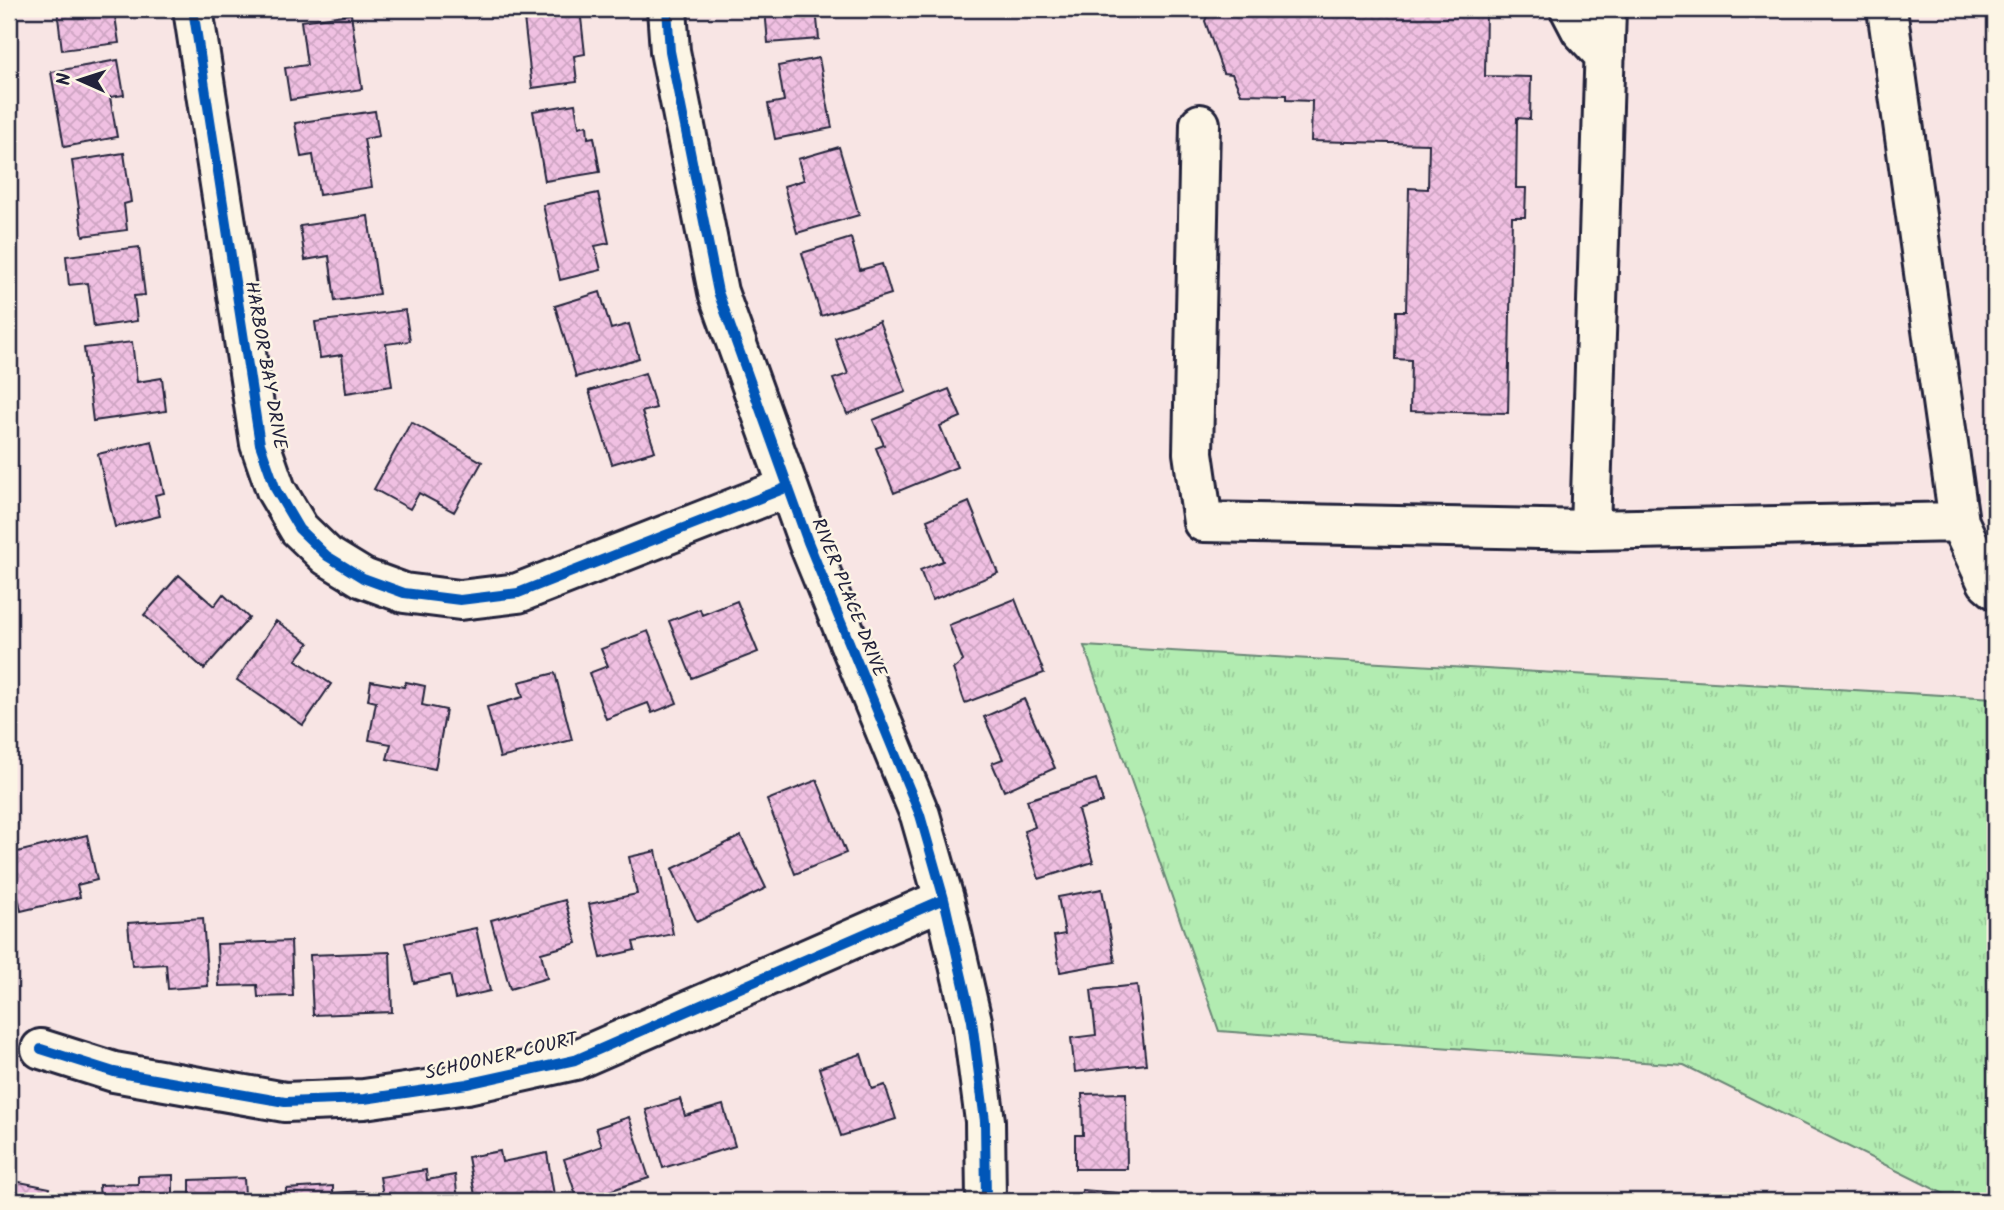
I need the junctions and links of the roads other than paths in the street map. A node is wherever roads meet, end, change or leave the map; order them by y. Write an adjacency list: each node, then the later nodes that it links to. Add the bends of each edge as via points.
1 (193, 9): 8 (street, HARBOR BAY DRIVE, via 260,444 276,490 299,529 327,556 363,578 404,593 460,600 518,593)
2 (667, 9): 8 (street, RIVER PLACE DRIVE, via 670,51 718,292)
3 (1570, 9): 6 (street, via 1581,30)
4 (1606, 9): 6 (street)
5 (1887, 9): 9 (street)
6 (1605, 56): 10 (street)
7 (1200, 124): 10 (street, via 1193,453 1203,522)
8 (788, 487): 12 (street, RIVER PLACE DRIVE, via 920,815)
9 (1959, 522): 10 (street); 11 (street, via 1987,582)
10 (1590, 530)
11 (1995, 589)
12 (944, 899): 13 (street, SCHOONER COURT, via 575,1060 467,1084 363,1099 285,1102 114,1072); 14 (street, RIVER PLACE DRIVE, via 972,1021 985,1121)
13 (41, 1049)
14 (986, 1201)

